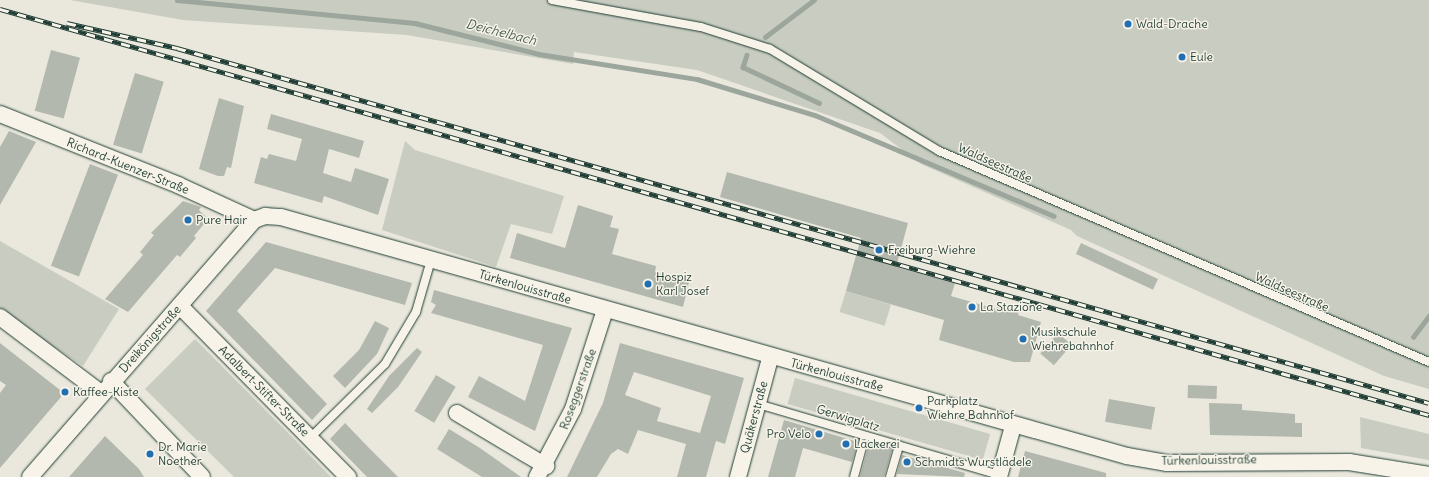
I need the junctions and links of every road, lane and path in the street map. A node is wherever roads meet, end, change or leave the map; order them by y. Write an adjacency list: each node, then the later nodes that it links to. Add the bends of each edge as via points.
1 (552, 0): 9 (lane, Waldseestraße, via 701,27 770,48 939,151)
2 (0, 114): 3 (street, Richard-Kuenzer-Straße)
3 (254, 220): 4 (street, Türkenlouisstraße, via 265,216 281,217); 5 (street, Dreikönigstraße)
4 (431, 260): 6 (street, Türkenlouisstraße); 15 (lane, via 416,312 385,364)
5 (180, 306): 10 (street, Dreikönigstraße); 15 (street, Adalbert-Stifter-Straße)
6 (605, 310): 8 (street, Türkenlouisstraße); 18 (street, Roseggerstraße, via 573,409)
7 (0, 317): 10 (street)
8 (770, 358): 11 (street, Quäkerstraße); 13 (street, Türkenlouisstraße)
9 (1429, 362)
10 (106, 387): 21 (street, Dreikönigstraße); 22 (street)
11 (758, 404): 14 (lane, Gerwigplatz); 24 (street, Quäkerstraße)
12 (457, 413): 18 (street, Roseggerstraße)
13 (1013, 426): 17 (street, Türkenlouisstraße); 20 (street)
14 (865, 436): 16 (lane, Gerwigplatz); 25 (lane)
15 (310, 438): 23 (street, Adalbert-Stifter-Straße)
16 (899, 445): 20 (lane, Gerwigplatz); 26 (lane)
17 (1167, 470): 19 (street, Türkenlouisstraße, via 1349,462)
18 (542, 471)
19 (1429, 475)
20 (1000, 476)
21 (30, 477)
22 (202, 477)
23 (348, 477)
24 (738, 477)
25 (854, 477)
26 (890, 477)

